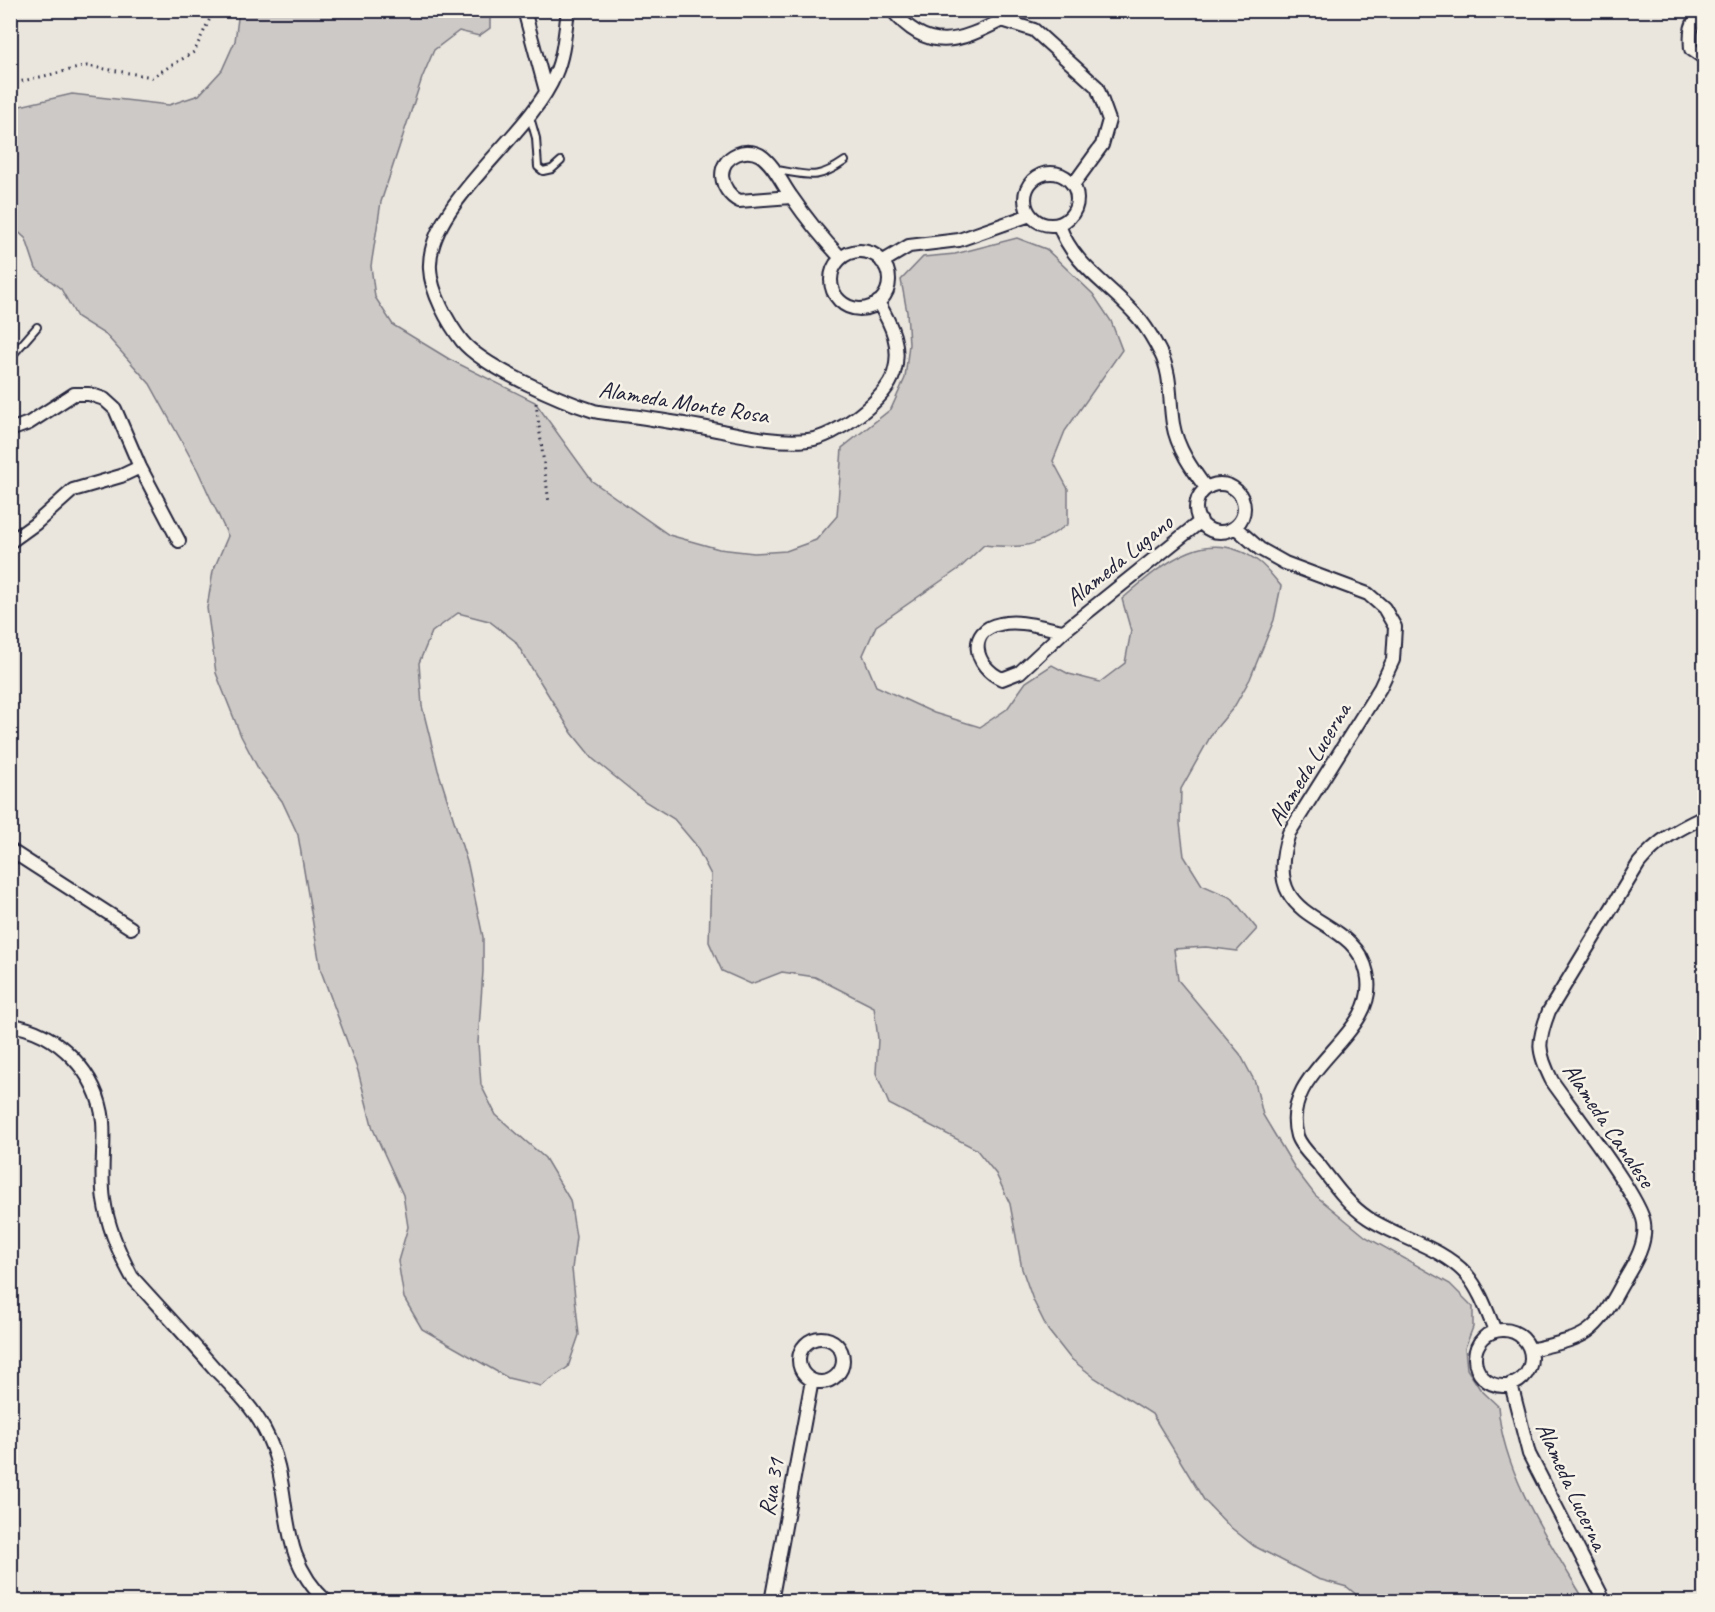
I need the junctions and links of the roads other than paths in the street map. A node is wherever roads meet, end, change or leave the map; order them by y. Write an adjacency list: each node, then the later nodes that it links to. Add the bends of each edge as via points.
1 (524, 10): 6 (street)
2 (568, 10): 6 (street, Alameda Monte Rosa, via 561,55)
3 (892, 10): 11 (street, via 904,24 938,40 966,38 1002,20 1034,30 1097,87 1109,120 1102,145)
4 (1704, 14): 5 (street, via 1698,16 1690,30 1691,49)
5 (1704, 58)
6 (546, 91): 7 (street, Alameda Monte Rosa)
7 (530, 117): 8 (lane, via 538,168 552,169); 17 (street, Alameda Monte Rosa, via 445,219 429,266 431,283 462,342 482,358 534,386 595,411 763,437 808,440 834,434 859,416 894,375 896,342)
8 (561, 161)
9 (845, 161): 10 (lane, via 826,174 813,176)
10 (773, 169): 12 (street); 12 (street, via 760,155 743,152 728,160 723,184 739,201)
11 (1073, 185): 13 (street, via 1052,173 1036,177 1026,191); 14 (street, via 1076,209)
12 (791, 197): 15 (street)
13 (1030, 215): 14 (street, via 1043,225); 16 (street, via 959,240 909,246)
14 (1059, 225): 22 (street, via 1064,241 1082,265 1142,321 1161,354 1181,449)
15 (841, 258): 16 (street, via 858,251); 17 (street, via 832,275 835,294 842,302 860,309)
16 (882, 262): 17 (street, via 888,287)
17 (878, 302)
18 (38, 327): 19 (lane)
19 (10, 358)
20 (10, 430): 21 (street, via 29,423 66,397 82,393 97,396 115,409)
21 (140, 467): 25 (street); 26 (street, via 73,490)
22 (1206, 488): 23 (street, via 1198,498 1196,510); 24 (street, via 1230,486 1240,494 1245,505 1243,518)
23 (1201, 521): 24 (street, via 1217,532); 27 (street, Alameda Lugano)
24 (1235, 527): 32 (street, Alameda Lucerna, via 1260,549 1286,563 1368,594 1384,608 1395,627 1393,660 1380,688 1289,833 1282,855 1282,876 1288,894 1344,939 1361,958 1369,994 1360,1018 1303,1089 1294,1120 1297,1139 1366,1217 1445,1256 1466,1274 1480,1294)
25 (179, 541)
26 (10, 542)
27 (1064, 632): 27 (street, Alameda Lugano, via 1020,623 998,624 983,634 977,646 978,661 988,673 1002,679 1020,672)
28 (1704, 817): 33 (street, Alameda Canalese, via 1670,833 1639,863 1549,1011 1538,1038 1541,1060 1552,1081 1635,1200 1644,1222 1642,1249 1603,1319 1578,1339)
29 (10, 850): 30 (street)
30 (131, 928)
31 (10, 1025): 36 (street, via 57,1043 87,1076 102,1119 104,1203 122,1259 132,1277 264,1428 281,1475 294,1556 308,1581)
32 (1495, 1331): 33 (street, via 1513,1332); 35 (street, via 1477,1348 1476,1365 1486,1379)
33 (1530, 1350): 35 (street, via 1525,1375)
34 (812, 1380): 37 (street, Rua 31)
35 (1511, 1384): 38 (street, Alameda Lucerna, via 1529,1454)
36 (327, 1602)
37 (771, 1602)
38 (1605, 1602)

